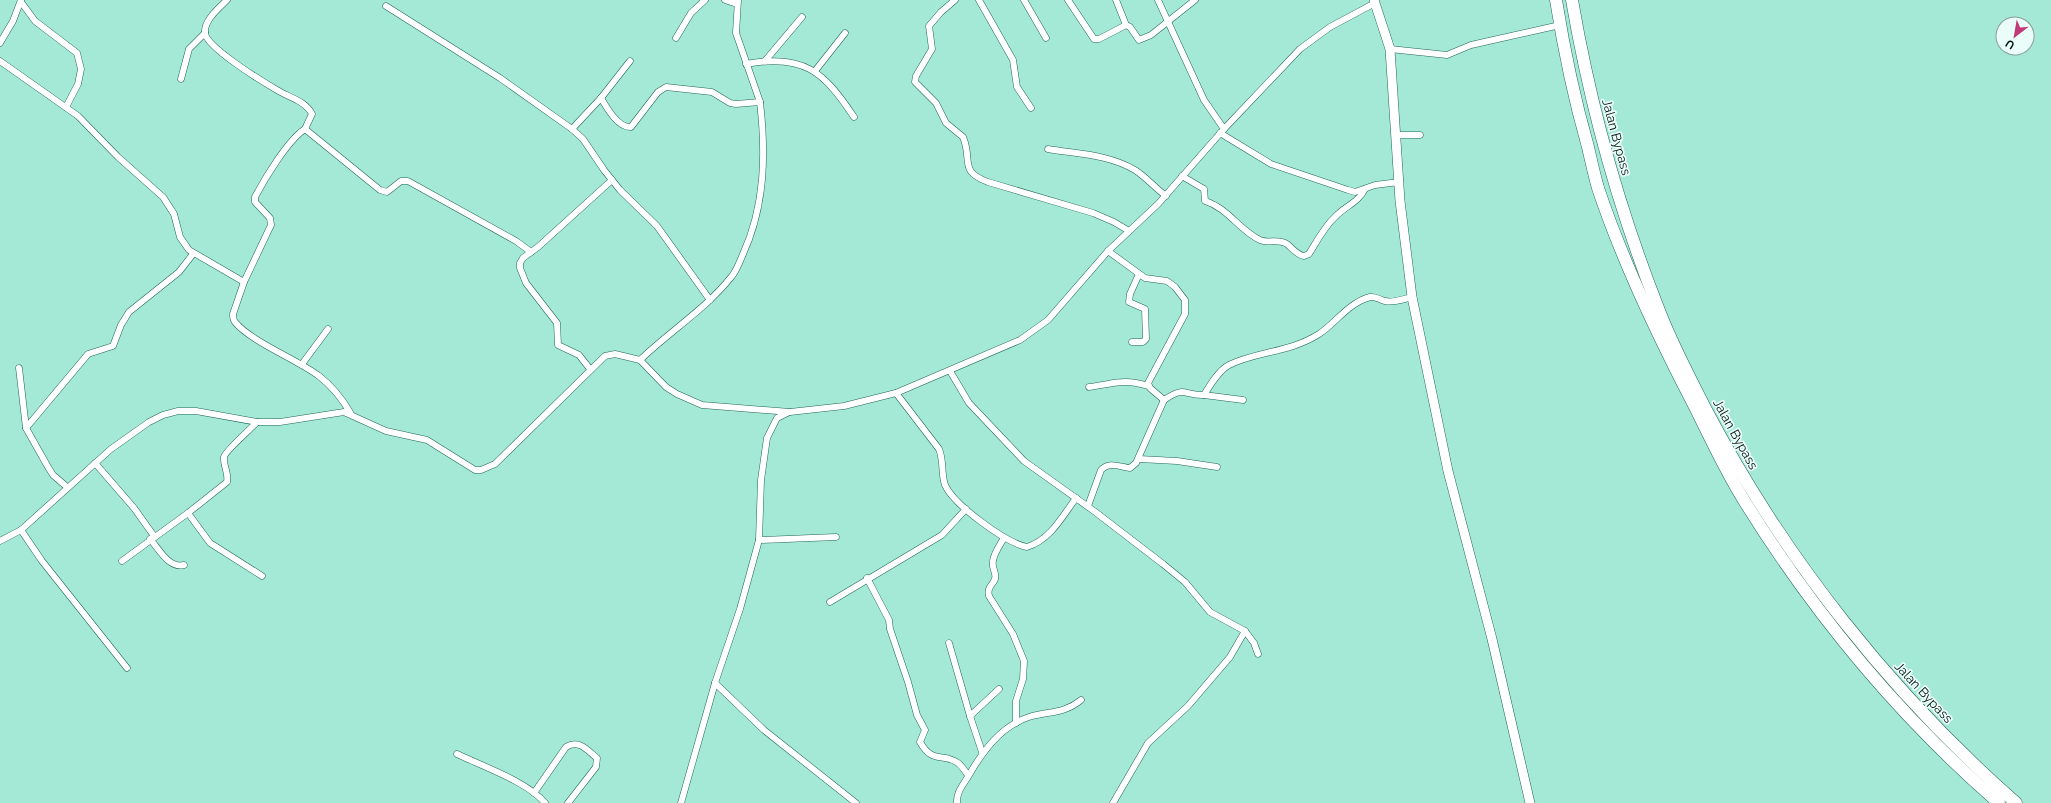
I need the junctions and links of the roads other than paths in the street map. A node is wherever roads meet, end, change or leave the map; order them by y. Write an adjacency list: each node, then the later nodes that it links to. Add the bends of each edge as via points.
1 (227, 0): 21 (street, via 212,16)
2 (705, 0): 23 (street, via 691,13)
3 (725, 0): 14 (street)
4 (955, 0): 49 (street, via 929,26 932,49 915,82 936,103 946,123 963,137 968,167 973,176 1098,214)
5 (979, 0): 36 (street, via 1013,60 1017,87)
6 (1024, 0): 24 (street)
7 (1068, 0): 19 (street, via 1096,40)
8 (1116, 0): 19 (street)
9 (1158, 0): 18 (street)
10 (1195, 0): 18 (street)
11 (1556, 0): 20 (highway, Jalan Bypass)
12 (1572, 0): 114 (highway, Jalan Bypass, via 1600,129 1638,255 1658,309 1717,430 1755,495 1806,572 1860,643 1916,707)
13 (21, 1): 25 (street); 35 (street, via 35,21 77,53 81,69 78,84)
14 (737, 2): 30 (street, via 736,33)
15 (1374, 2): 26 (street); 40 (street, via 1330,27 1300,49)
16 (386, 6): 39 (street, via 500,78)
17 (802, 17): 29 (street)
18 (1168, 22): 19 (street, via 1140,40); 40 (street, via 1204,100)
19 (1126, 25)
20 (1560, 25): 26 (street, via 1471,45 1447,55); 113 (highway, Jalan Bypass, via 1577,111 1598,186 1620,249 1674,368 1726,471 1801,585 1860,659 1901,708)
21 (205, 33): 32 (street, via 189,49); 38 (street, via 210,42 226,56 260,80 310,109 312,114)
22 (845, 33): 31 (street)
23 (676, 38)
24 (1046, 38)
25 (0, 43)
26 (1390, 49): 41 (street)
27 (0, 61): 35 (street)
28 (630, 61): 33 (street)
29 (765, 61): 30 (street); 31 (street, via 789,61)
30 (746, 64): 34 (street)
31 (814, 71): 37 (street, via 832,85)
32 (181, 79)
33 (601, 98): 34 (street, via 623,125 629,127 632,127 658,92 666,87 712,92 736,104); 39 (street)
34 (760, 102): 56 (street, via 763,159 758,214 752,236 733,275)
35 (66, 106): 52 (street, via 94,131 118,158 163,197 174,214 182,242)
36 (1032, 108)
37 (854, 117)
38 (305, 129): 51 (street, via 380,190 387,192 401,181 408,181 516,241); 54 (street, via 287,147 255,197 255,202 270,218 272,225)
39 (572, 129): 45 (street, via 583,139)
40 (1222, 131): 44 (street); 47 (street, via 1271,164 1355,192)
41 (1396, 135): 42 (street); 46 (street)
42 (1420, 135)
43 (1048, 148): 48 (street, via 1115,160 1137,171)
44 (1182, 176): 47 (street, via 1204,190 1205,200 1221,208 1254,236 1262,241 1279,240 1304,256 1309,254 1334,218 1344,208 1356,202); 48 (street)
45 (612, 180): 51 (street); 56 (street, via 657,226)
46 (1399, 182): 47 (street); 55 (street)
47 (1365, 189)
48 (1166, 196): 49 (street)
49 (1129, 231): 50 (street)
50 (1108, 251): 53 (street); 63 (street, via 1048,320 1032,332)
51 (531, 252): 62 (street, via 520,264 526,283 557,323 558,345 579,355)
52 (193, 254): 54 (street); 73 (street, via 179,272 129,312 113,346 88,354)
53 (1139, 274): 58 (street, via 1129,302 1145,309 1146,339 1143,342); 64 (street, via 1151,280 1167,281 1181,294 1186,307 1185,314)
54 (244, 282): 60 (street, via 233,314 235,322 258,339)
55 (1412, 297): 67 (street, via 1389,302 1370,297 1356,304 1311,338 1283,350 1243,359 1228,366); 112 (street, via 1448,471 1492,639)
56 (710, 300): 59 (street)
57 (328, 329): 60 (street)
58 (1132, 342)
59 (640, 360): 62 (street, via 616,354 609,355 600,359); 70 (street, via 666,386 702,405)
60 (302, 364): 71 (street, via 326,382)
61 (19, 368): 73 (street)
62 (590, 369): 71 (street, via 495,464 481,470 469,468 449,452 427,440 386,431)
63 (950, 371): 66 (street); 78 (street, via 969,403 1024,461)
64 (1148, 386): 65 (street, via 1131,381); 68 (street)
65 (1089, 388)
66 (896, 393): 70 (street, via 844,406); 80 (street, via 939,449 945,484 956,501)
67 (1204, 395): 68 (street, via 1179,391); 69 (street)
68 (1164, 400): 74 (street)
69 (1242, 400)
70 (790, 412): 86 (street, via 777,418 767,438 761,480)
71 (351, 414): 72 (street, via 337,412 280,422)
72 (258, 422): 75 (street, via 196,411 178,411 149,422); 81 (street, via 225,454 227,482)
73 (26, 428): 77 (street, via 53,475)
74 (1139, 459): 76 (street, via 1178,460); 79 (street, via 1130,468 1104,466)
75 (94, 463): 77 (street); 84 (street, via 134,508)
76 (1217, 467)
77 (67, 487): 82 (street)
78 (1076, 498): 79 (street); 85 (street, via 1046,538 1037,544 1027,548)
79 (1088, 506): 93 (street, via 1185,582 1210,612)
80 (966, 509): 85 (street); 91 (street, via 942,535)
81 (188, 513): 84 (street); 90 (street, via 210,543)
82 (21, 530): 87 (street); 96 (street, via 42,561)
83 (836, 537): 86 (street)
84 (152, 538): 88 (street); 89 (street, via 172,565)
85 (1004, 538): 101 (street, via 993,558 995,579 988,591 1021,648 1024,661 1023,679 1016,701)
86 (759, 540): 97 (street, via 740,609)
87 (0, 541)
88 (122, 561)
89 (184, 565)
90 (262, 576)
91 (867, 578): 92 (street); 104 (street, via 889,620 917,715 925,730 920,742 931,755 957,763)
92 (830, 602)
93 (1245, 631): 95 (street); 111 (street, via 1230,657 1188,706 1148,743)
94 (949, 643): 100 (street)
95 (1258, 654)
96 (127, 668)
97 (715, 683): 108 (street); 109 (street, via 764,730)
98 (999, 689): 100 (street)
99 (1081, 700): 101 (street, via 1056,713 1030,717)
100 (970, 716): 102 (street)
101 (1016, 723): 102 (street)
102 (982, 752): 104 (street)
103 (457, 754): 105 (street)
104 (968, 775): 110 (street, via 960,789)
105 (534, 793): 106 (street); 107 (street, via 566,747 580,744 598,761)
106 (545, 803)
107 (568, 803)
108 (681, 803)
109 (856, 803)
110 (957, 803)
111 (1113, 803)
112 (1530, 803)
113 (1999, 803)
114 (2016, 803)

